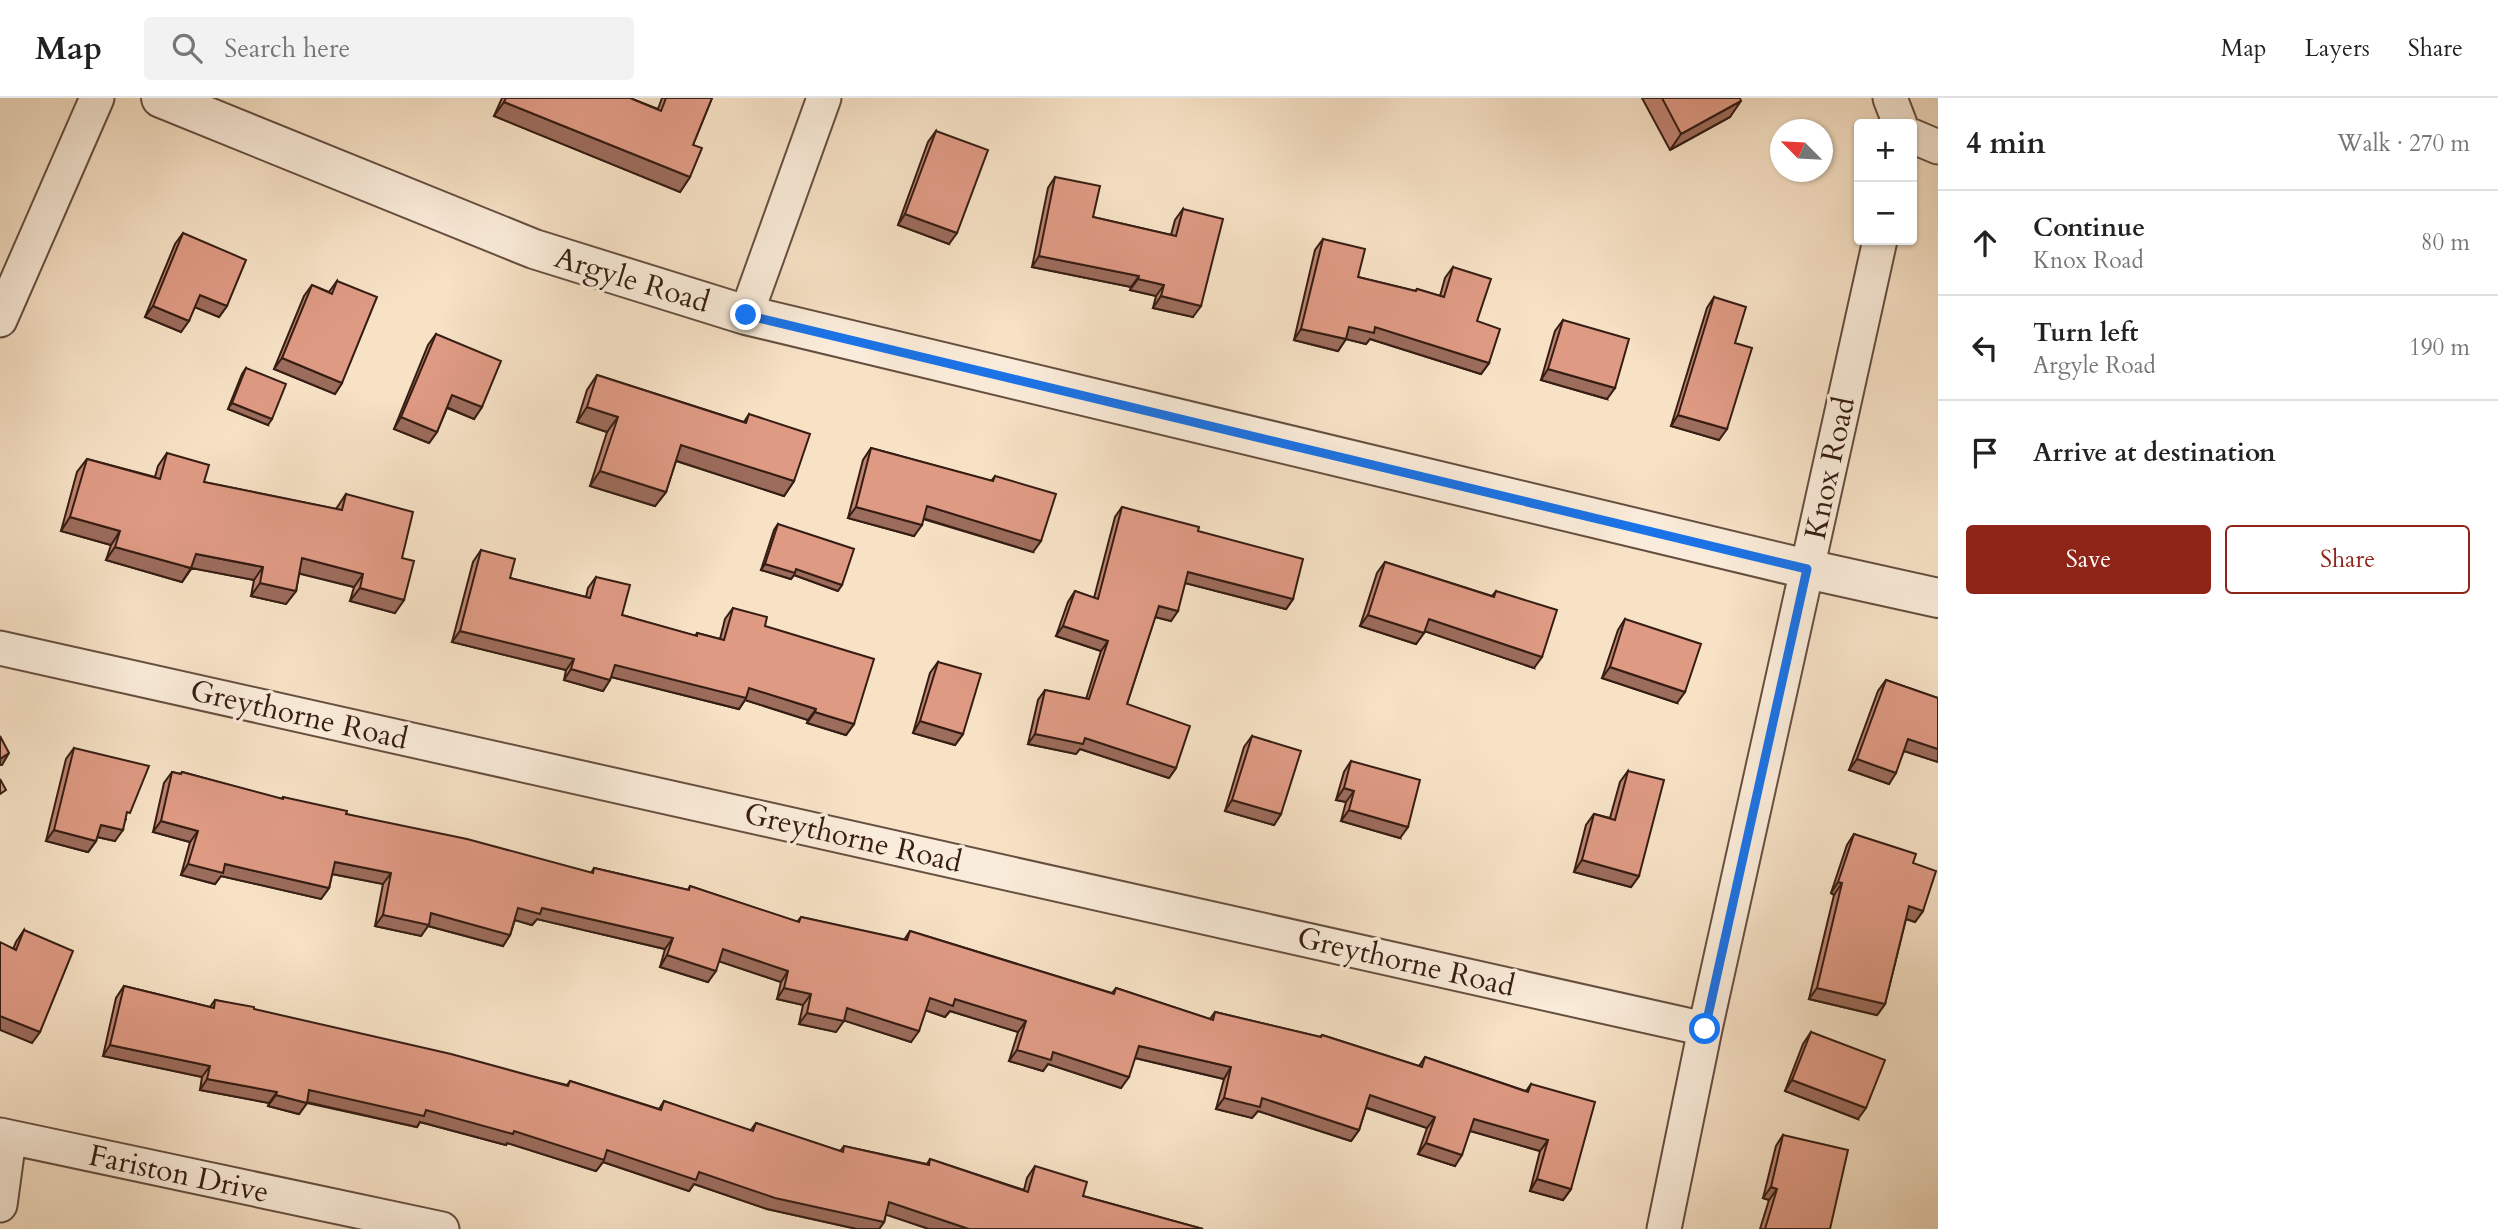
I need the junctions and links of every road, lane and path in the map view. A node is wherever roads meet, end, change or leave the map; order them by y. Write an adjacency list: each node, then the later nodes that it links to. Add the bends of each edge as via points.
1 (96, 98): 10 (street)
2 (161, 98): 9 (street, Argyle Road, via 534,249)
3 (824, 98): 9 (street)
4 (1890, 98): 5 (street)
5 (1898, 119)
6 (1917, 138): 7 (street)
7 (1938, 147)
8 (1879, 245): 11 (street, Knox Road)
9 (746, 315): 11 (street, Argyle Road)
10 (0, 320)
11 (1807, 569): 12 (street, Argyle Road); 14 (street, Knox Road)
12 (1938, 598)
13 (0, 648): 14 (street, Greythorne Road)
14 (1705, 1029): 18 (street, Knox Road)
15 (5, 1137): 16 (street); 17 (street, Fariston Drive)
16 (0, 1205)
17 (442, 1229)
18 (1664, 1229)

